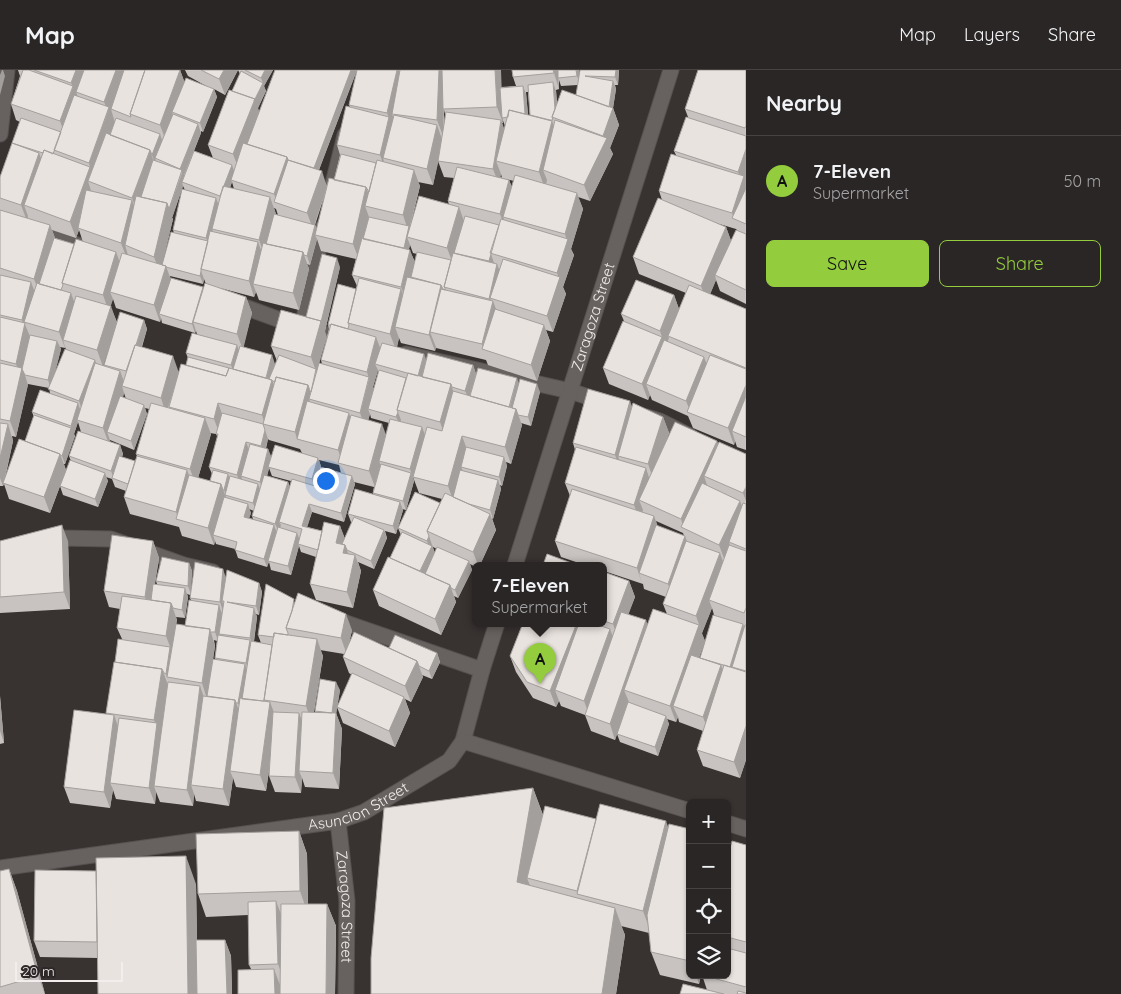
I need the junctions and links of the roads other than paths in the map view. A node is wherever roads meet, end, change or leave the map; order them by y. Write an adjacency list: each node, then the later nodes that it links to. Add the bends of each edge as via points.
1 (671, 70): 11 (street, Zaragoza Street)
2 (5, 72): 4 (street)
3 (349, 117): 8 (street)
4 (0, 134)
5 (0, 216): 6 (street)
6 (156, 274)
7 (220, 298): 8 (street)
8 (302, 328): 9 (street)
9 (362, 344)
10 (391, 350): 11 (street)
11 (570, 391): 12 (street); 16 (street, Zaragoza Street)
12 (615, 406)
13 (633, 412): 14 (street)
14 (703, 442)
15 (34, 540): 17 (street, via 111,539)
16 (516, 562)
17 (226, 576)
18 (322, 613): 20 (street)
19 (496, 627): 20 (street)
20 (482, 670): 21 (street)
21 (463, 741): 22 (street); 23 (street, Asuncion Street, via 449,761 364,812)
22 (686, 810)
23 (338, 821): 26 (street, Asuncion Street); 27 (street, Zaragoza Street, via 347,901)
24 (731, 824): 25 (street)
25 (746, 829)
26 (0, 868)
27 (346, 994)

